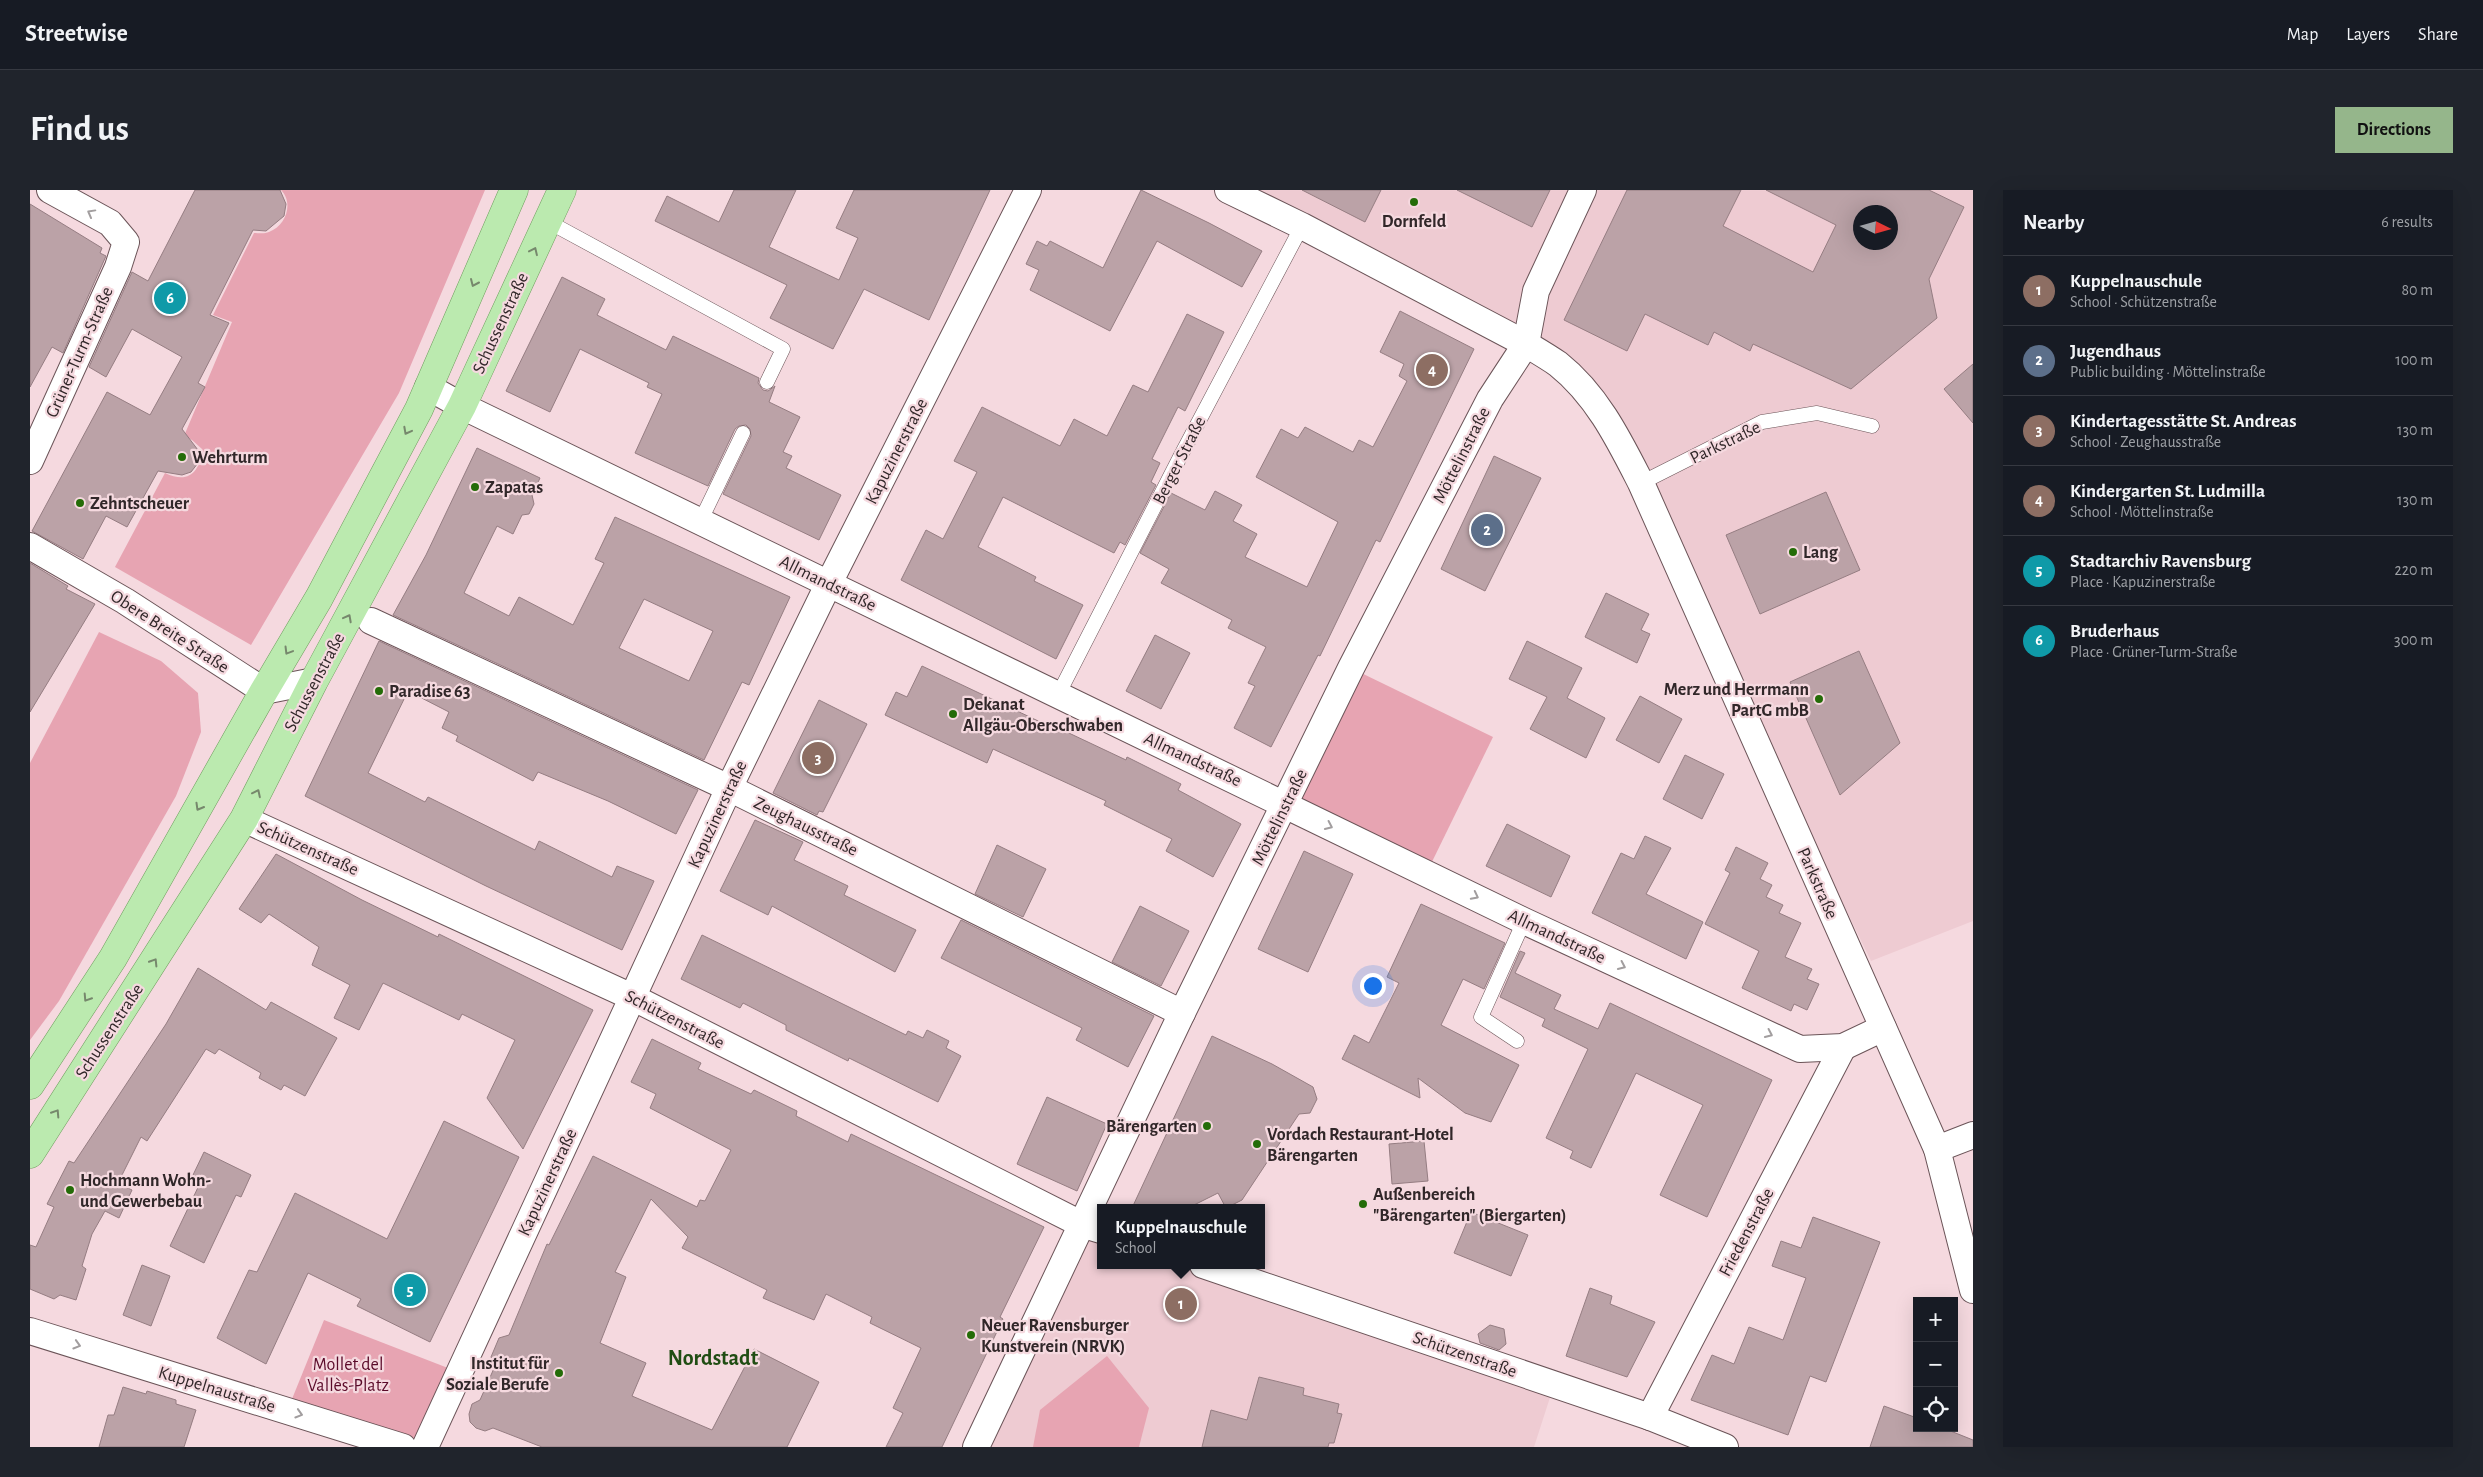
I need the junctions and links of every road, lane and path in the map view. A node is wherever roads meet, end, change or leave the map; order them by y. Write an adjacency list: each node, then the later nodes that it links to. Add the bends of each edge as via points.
1 (50, 190): 15 (street, Grüner-Turm-Straße, one-way to 1, via 126,242 110,223)
2 (514, 190): 11 (main road, Schussenstraße, one-way to 11)
3 (562, 190): 7 (main road, Schussenstraße)
4 (1028, 190): 19 (street, Kapuzinerstraße)
5 (1228, 190): 8 (street)
6 (1583, 190): 9 (street, Möttelinstraße, via 1536,291)
7 (547, 221): 10 (lane, via 783,348); 12 (main road, Schussenstraße, one-way to 7)
8 (1302, 226): 9 (street); 23 (lane, Berger Straße)
9 (1526, 344): 16 (street, Parkstraße, via 1559,365 1590,396 1611,425); 25 (street, Möttelinstraße, via 1485,408 1351,668)
10 (767, 382)
11 (428, 387): 12 (street, Allmandstraße); 22 (main road, Schussenstraße, one-way to 22, via 319,598)
12 (462, 406): 17 (street, Allmandstraße); 21 (main road, Schussenstraße, one-way to 12)
13 (1872, 426): 16 (lane, Parkstraße, via 1817,413 1762,422)
14 (743, 433): 17 (lane)
15 (30, 461)
16 (1641, 483): 30 (street, Parkstraße)
17 (701, 520): 19 (street, Allmandstraße)
18 (30, 546): 22 (street, Obere Breite Straße, via 125,601)
19 (829, 583): 23 (street, Allmandstraße); 24 (street, Kapuzinerstraße)
20 (371, 621): 24 (street, Zeughausstraße)
21 (314, 681): 22 (street); 26 (main road, Schussenstraße, one-way to 21)
22 (264, 691): 33 (main road, Schussenstraße, one-way to 33, via 113,958)
23 (1058, 696): 25 (street, Allmandstraße)
24 (729, 788): 28 (street, Kapuzinerstraße); 29 (street, Zeughausstraße)
25 (1286, 803): 27 (street, Allmandstraße, one-way to 27); 29 (street, Möttelinstraße)
26 (256, 824): 28 (street, Schützenstraße); 36 (main road, Schussenstraße, one-way to 26)
27 (1524, 921): 31 (lane, via 1481,1017); 32 (street, Allmandstraße, one-way to 32, via 1800,1049)
28 (632, 997): 39 (street, Schützenstraße); 45 (street, Kapuzinerstraße)
29 (1182, 1012): 37 (street, Möttelinstraße)
30 (1883, 1028): 32 (street, Allmandstraße); 35 (street, Parkstraße)
31 (1517, 1041)
32 (1843, 1047): 43 (street, Friedenstraße)
33 (30, 1085)
34 (1973, 1135): 35 (street)
35 (1937, 1149): 41 (street, Parkstraße)
36 (30, 1154)
37 (1101, 1204)
38 (1097, 1213): 39 (street, Möttelinstraße)
39 (1091, 1227): 46 (street, Möttelinstraße)
40 (1215, 1269): 43 (street, Schützenstraße)
41 (1973, 1290)
42 (30, 1331): 44 (street, Kuppelnaustraße, one-way to 44)
43 (1650, 1417): 47 (street, Schützenstraße)
44 (403, 1447)
45 (425, 1447)
46 (976, 1447)
47 (1725, 1447)

